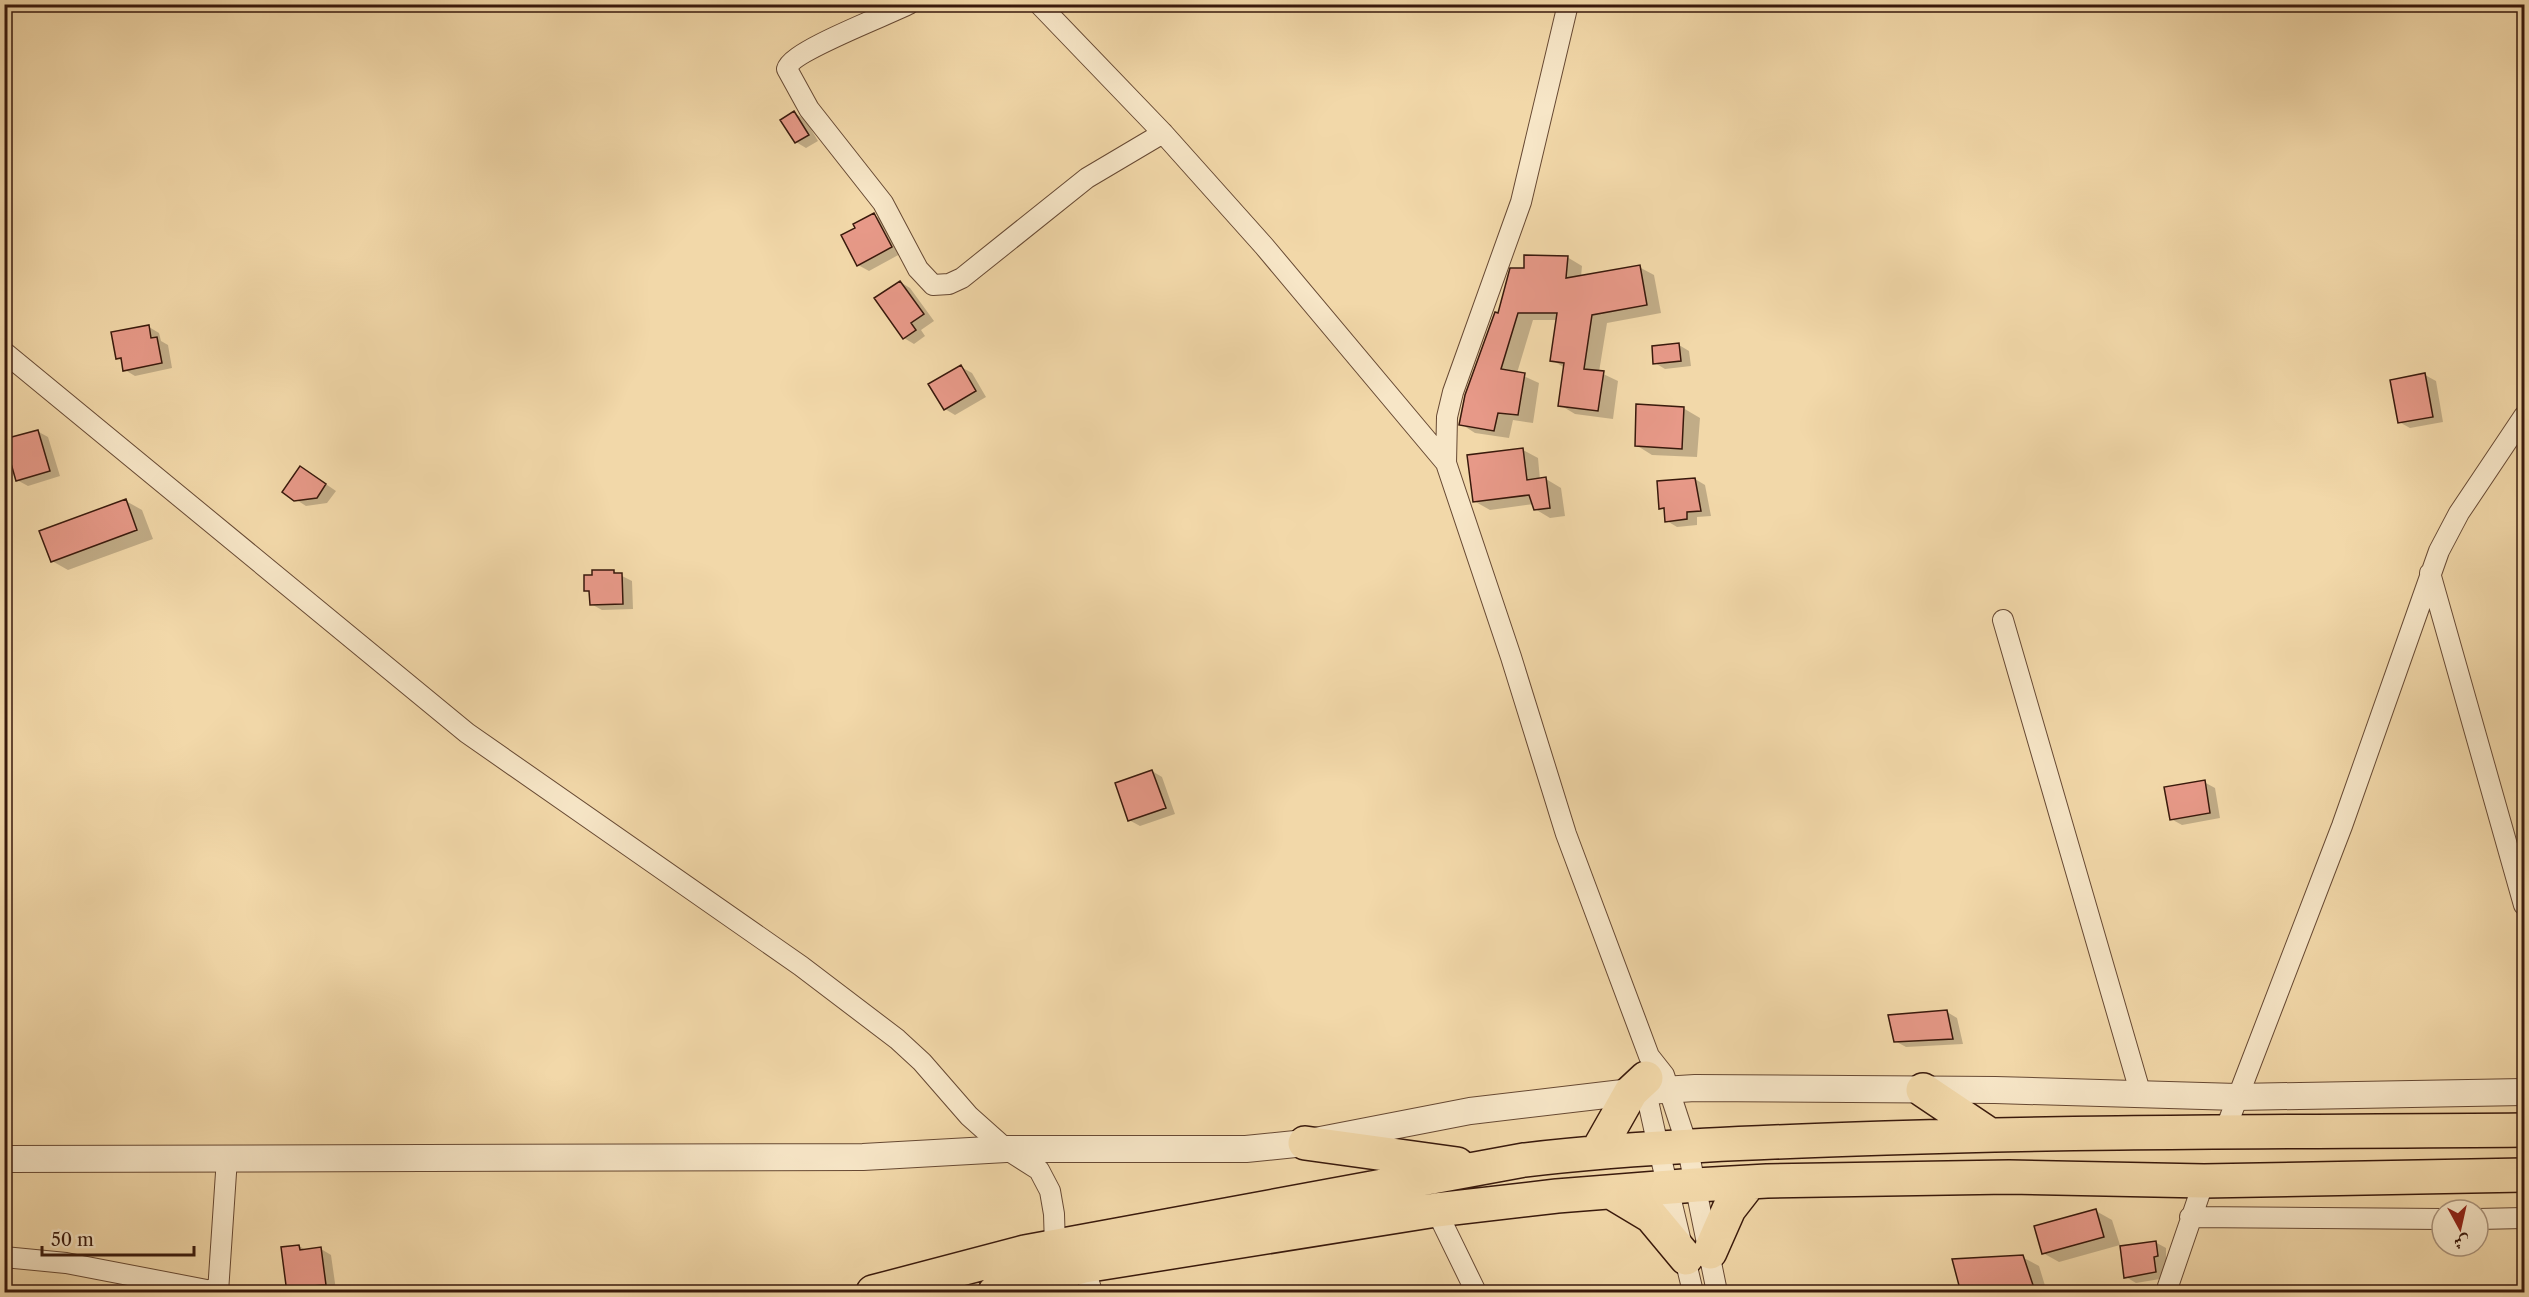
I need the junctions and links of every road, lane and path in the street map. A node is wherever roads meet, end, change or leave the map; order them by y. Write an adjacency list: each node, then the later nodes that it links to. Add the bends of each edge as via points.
1 (909, 4): 4 (street, via 824,42 793,59 787,69 809,109 883,203 918,269 933,285 962,278 1087,178)
2 (1040, 4): 4 (street)
3 (1568, 4): 7 (street, via 1521,202 1453,392 1447,417)
4 (1163, 133): 7 (street, via 1264,246)
5 (4, 352): 21 (street, via 467,733 853,1004 922,1062 969,1116)
6 (2524, 416): 8 (street, via 2459,513)
7 (1446, 463): 11 (street)
8 (2430, 573): 10 (street); 15 (street, via 2342,826)
9 (2003, 620): 14 (street)
10 (2524, 905)
11 (1648, 1082): 12 (street, via 1695,1088); 19 (street); 20 (street); 20 (street); 22 (highway)
12 (1923, 1090): 14 (street); 18 (highway)
13 (2524, 1092): 15 (street)
14 (2141, 1095): 15 (street)
15 (2237, 1097): 17 (street)
16 (2524, 1130): 17 (highway)
17 (2224, 1133): 18 (highway)
18 (1990, 1135): 20 (highway)
19 (1305, 1143): 21 (street, via 1200,1150); 25 (highway)
20 (1672, 1145): 22 (highway); 29 (street); 29 (street)
21 (1006, 1149): 23 (street, via 864,1157); 36 (street, via 1044,1177 1054,1214)
22 (1597, 1152): 25 (highway)
23 (227, 1158): 24 (street); 40 (street)
24 (4, 1159)
25 (1485, 1168): 36 (highway)
26 (2524, 1174): 27 (highway)
27 (2204, 1181): 28 (highway, via 2009,1177); 32 (street)
28 (1750, 1182): 29 (highway); 37 (highway)
29 (1682, 1186): 30 (highway); 37 (street); 37 (street)
30 (1611, 1192): 31 (highway); 37 (highway, via 1651,1216)
31 (1436, 1210): 39 (highway); 43 (street)
32 (2190, 1217): 34 (street); 46 (street)
33 (2524, 1218): 35 (street)
34 (2430, 1219)
35 (2490, 1219)
36 (1055, 1247): 41 (highway)
37 (1698, 1255): 44 (street); 45 (street)
38 (4, 1257): 40 (street, via 66,1263)
39 (1088, 1279): 42 (highway)
40 (217, 1293)
41 (873, 1293)
42 (995, 1293)
43 (1476, 1293)
44 (1693, 1293)
45 (1717, 1293)
46 (2166, 1293)

